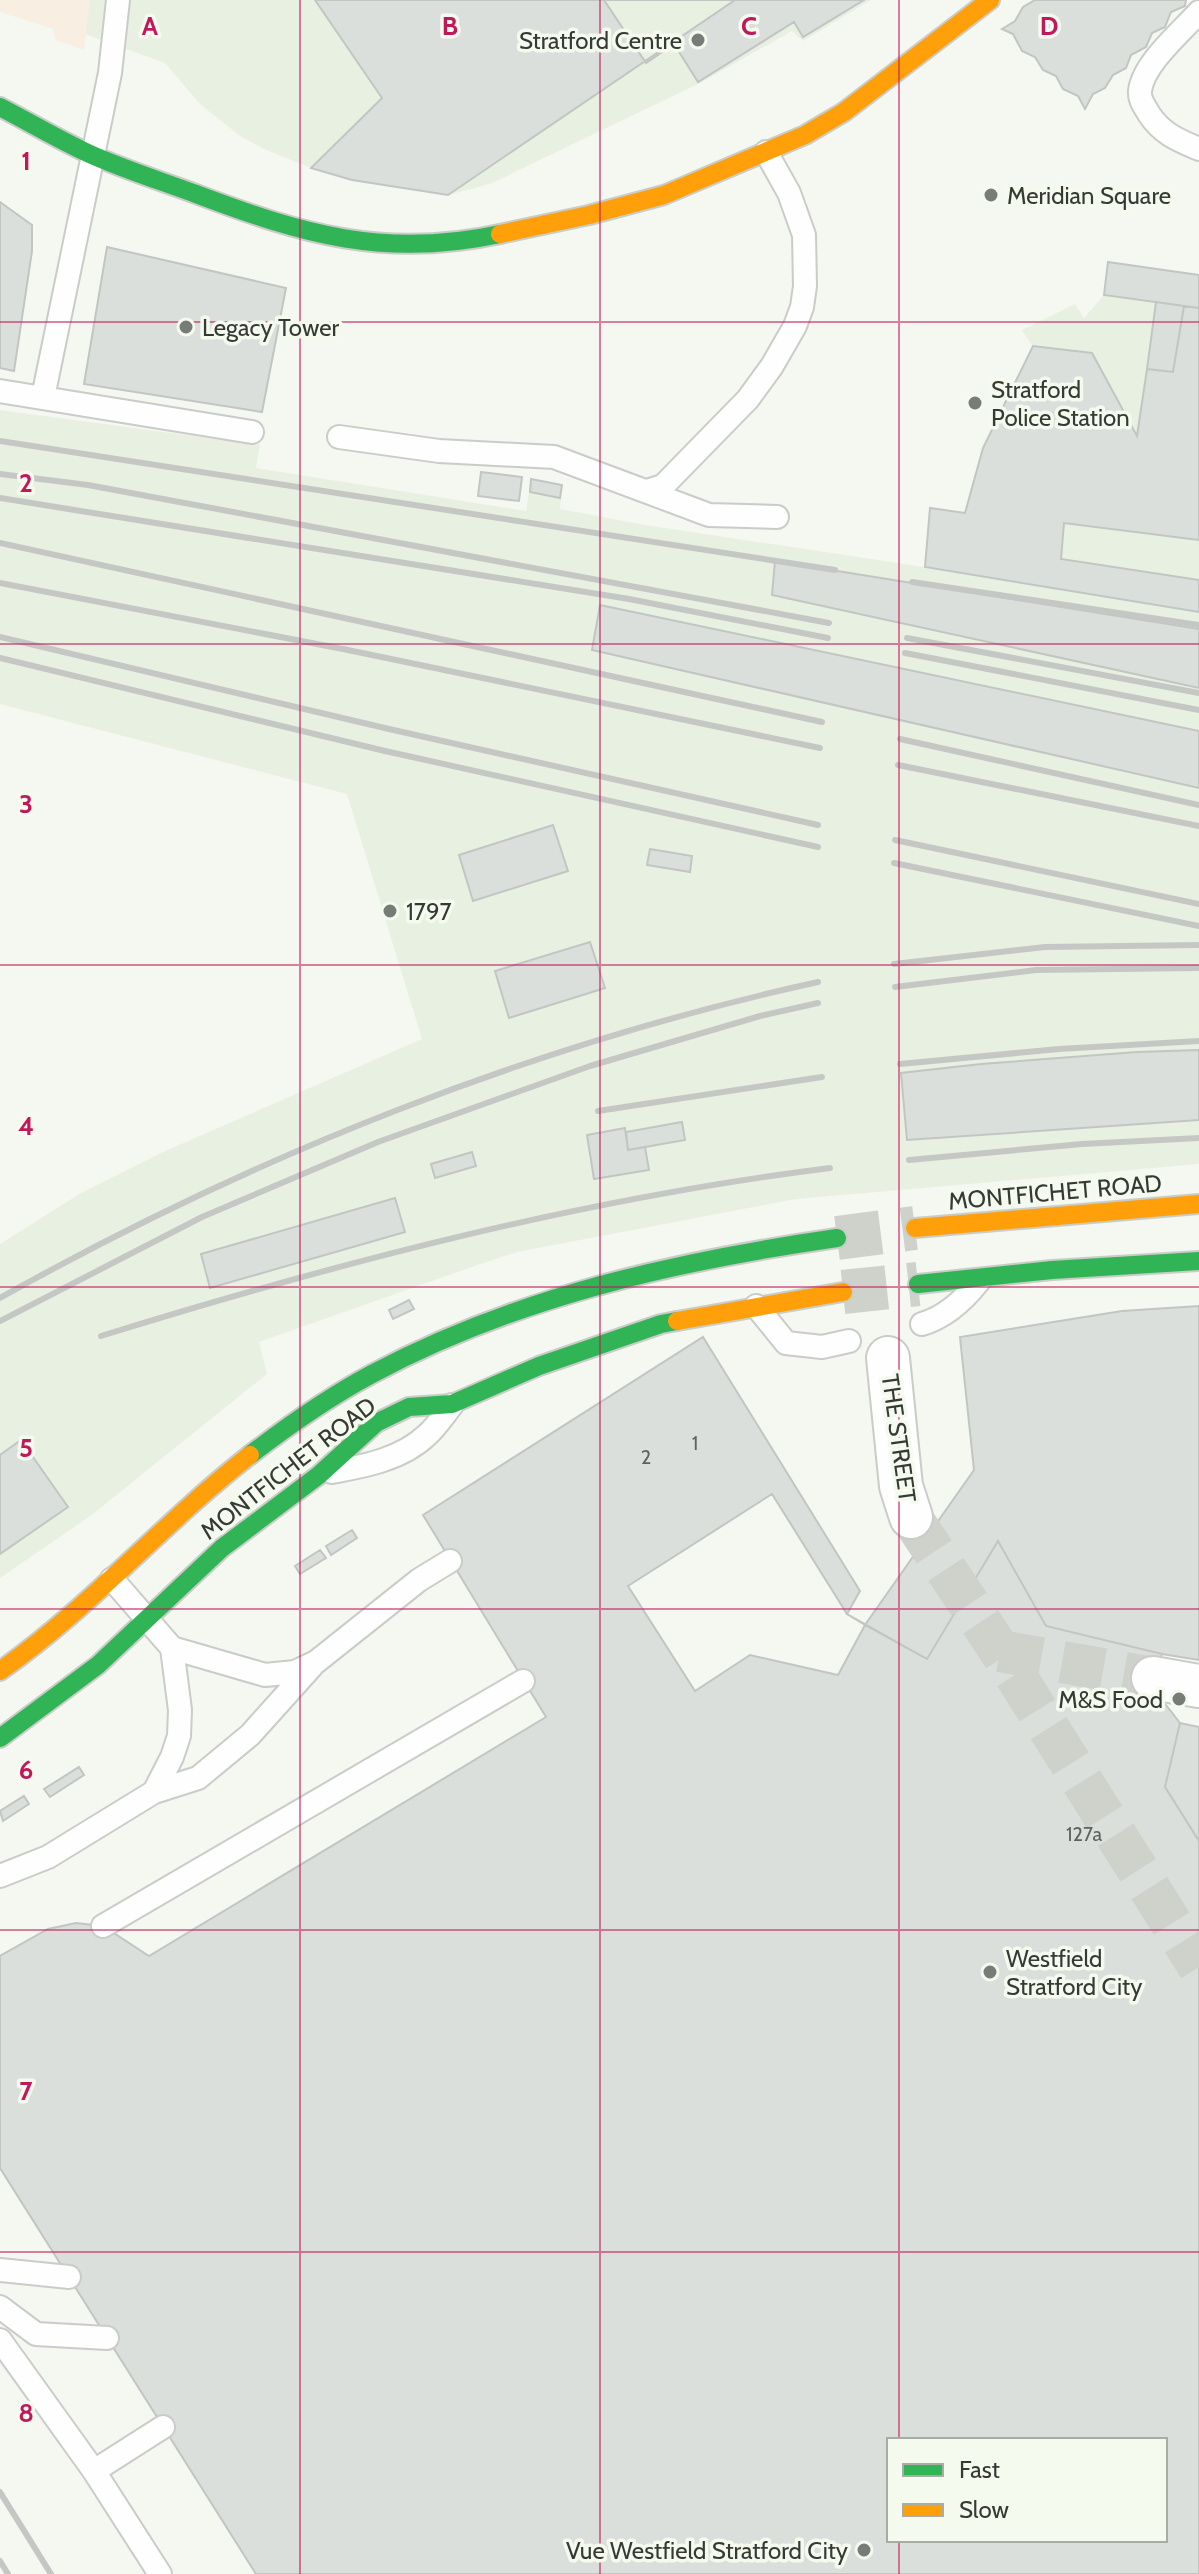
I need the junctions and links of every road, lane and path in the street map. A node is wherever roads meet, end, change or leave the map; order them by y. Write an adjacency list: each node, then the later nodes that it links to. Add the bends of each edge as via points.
1 (118, 0): 7 (lane, via 110,73)
2 (990, 0): 6 (street, via 844,112)
3 (1199, 12): 5 (lane, via 1147,69 1140,92 1156,125)
4 (0, 107): 7 (street)
5 (1199, 149)
6 (766, 152): 7 (street, via 664,195 589,215 463,242 401,245 328,237 270,221); 12 (lane, via 804,235 802,307 780,353 748,399 663,486)
7 (92, 155): 9 (lane)
8 (0, 391): 9 (lane)
9 (43, 397): 10 (lane)
10 (252, 432)
11 (339, 437): 12 (lane, via 439,451 554,457)
12 (647, 491): 13 (lane, via 709,515)
13 (777, 517)
14 (1199, 1204): 15 (street, MONTFICHET ROAD)
15 (915, 1228)
16 (837, 1238): 29 (street, MONTFICHET ROAD, via 733,1253 639,1275 500,1317 373,1373 213,1484)
17 (1199, 1261): 18 (street)
18 (982, 1277): 19 (street); 22 (lane, via 964,1299)
19 (918, 1284)
20 (843, 1292): 21 (street, MONTFICHET ROAD)
21 (756, 1306): 23 (lane, via 786,1343 822,1347); 25 (street, MONTFICHET ROAD, via 661,1324 539,1366)
22 (922, 1324)
23 (849, 1341)
24 (888, 1358): 27 (street, THE STREET, via 901,1486)
25 (452, 1404): 26 (lane, via 427,1436 402,1451 379,1462); 26 (street, MONTFICHET ROAD, via 409,1407 376,1423)
26 (319, 1475): 30 (street, MONTFICHET ROAD, via 222,1548)
27 (911, 1517)
28 (450, 1561): 32 (lane)
29 (112, 1579): 30 (lane); 33 (street, MONTFICHET ROAD)
30 (147, 1619): 31 (lane); 37 (street, MONTFICHET ROAD, via 98,1665)
31 (172, 1648): 32 (lane, via 265,1675 295,1672); 38 (lane, via 179,1736)
32 (316, 1662): 38 (lane, via 250,1735 198,1778)
33 (0, 1671)
34 (1153, 1678): 36 (street)
35 (523, 1681): 40 (lane)
36 (1199, 1686)
37 (0, 1738)
38 (154, 1792): 39 (lane, via 48,1857)
39 (0, 1876)
40 (103, 1926)
41 (0, 2270): 42 (lane)
42 (69, 2277)
43 (0, 2307): 44 (lane, via 36,2334)
44 (107, 2338)
45 (0, 2340): 47 (lane)
46 (163, 2427): 47 (lane)
47 (94, 2471): 48 (lane)
48 (160, 2574)

